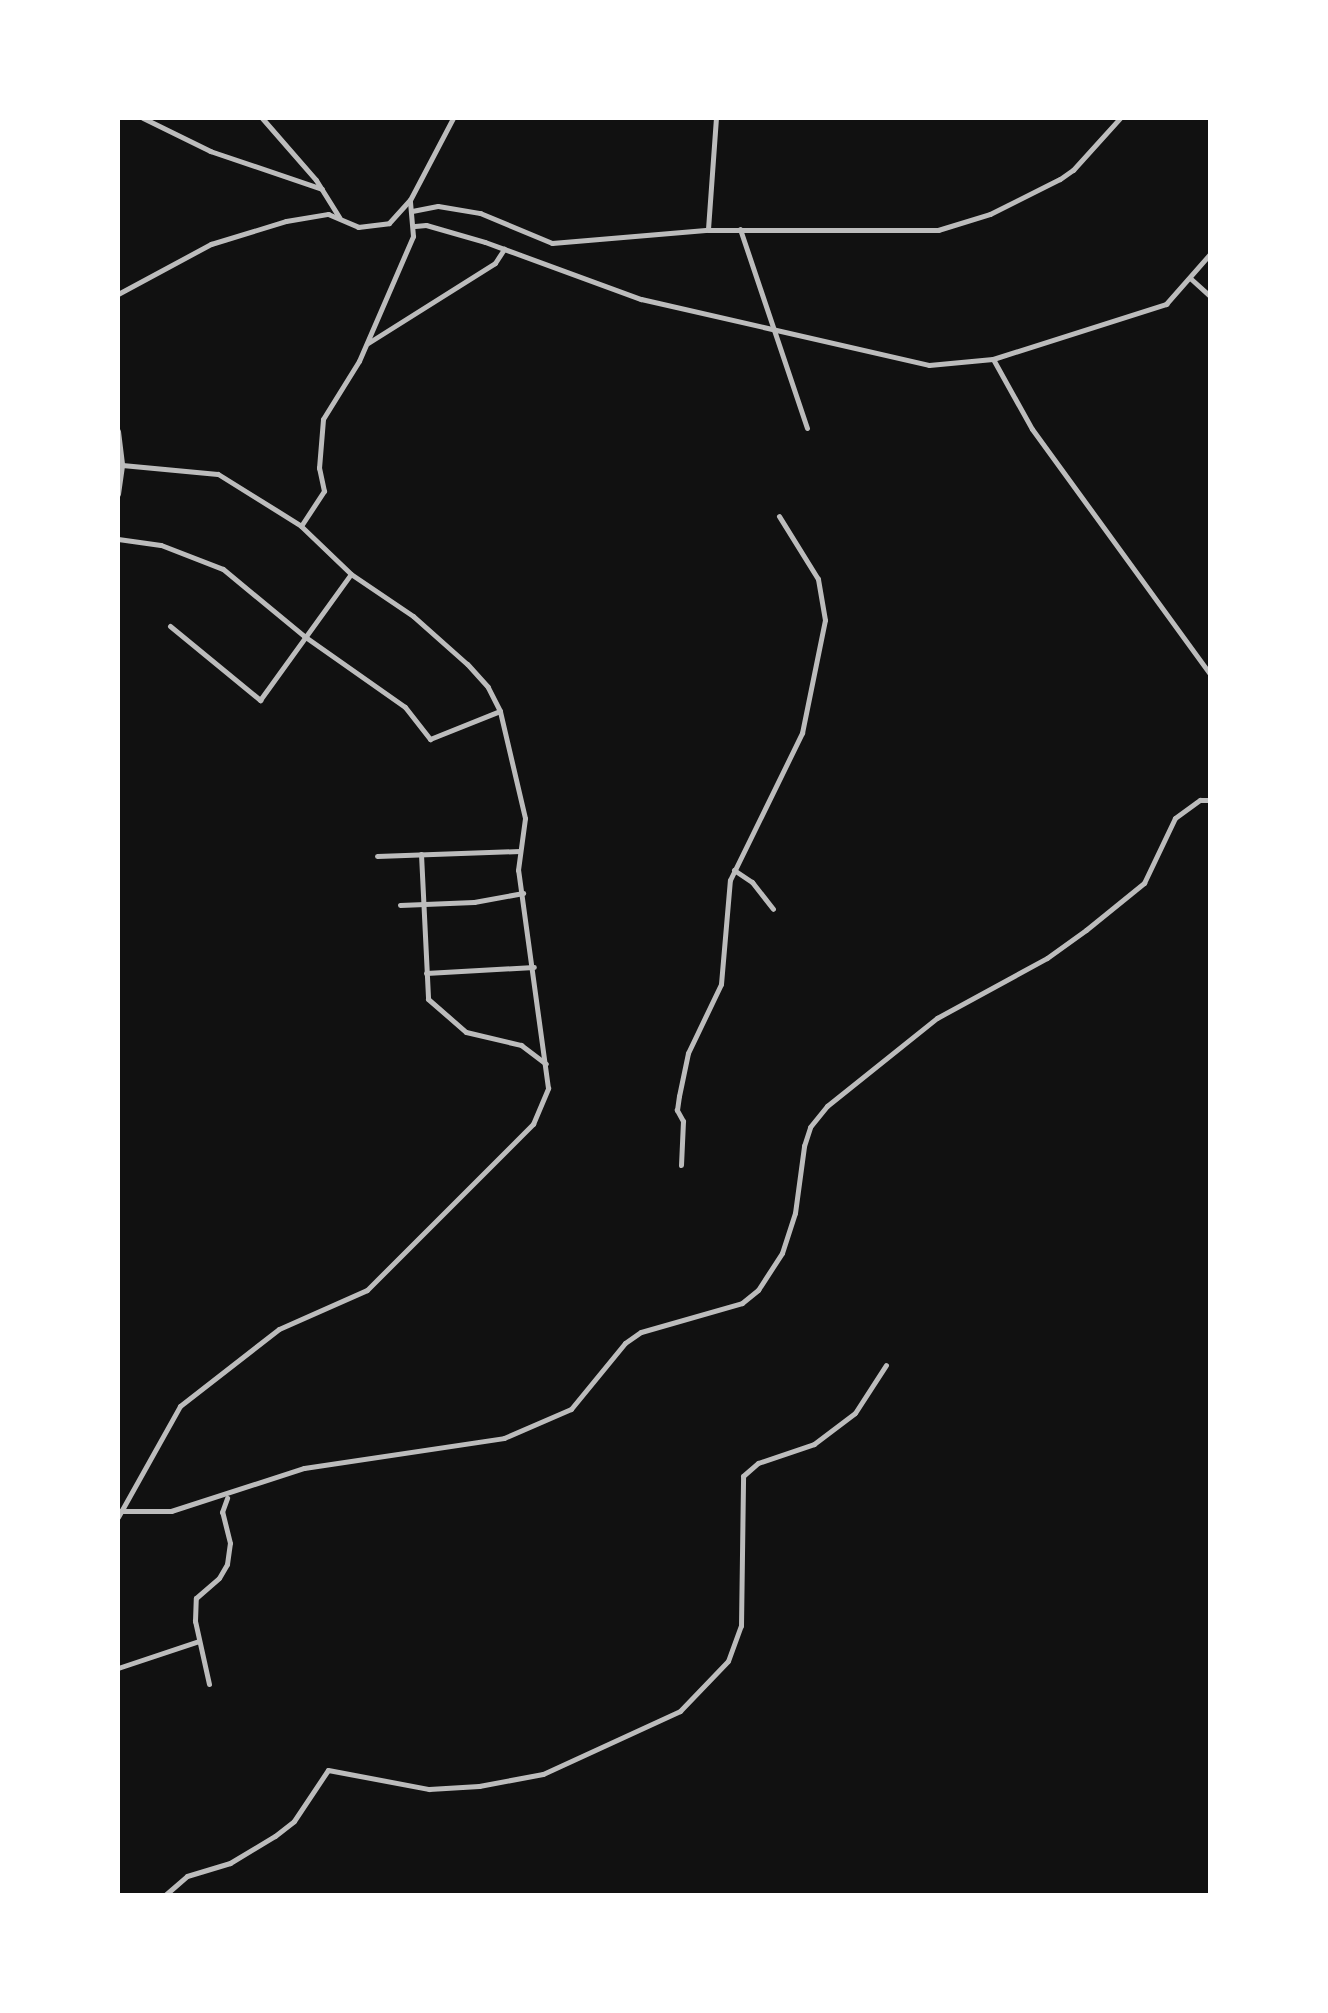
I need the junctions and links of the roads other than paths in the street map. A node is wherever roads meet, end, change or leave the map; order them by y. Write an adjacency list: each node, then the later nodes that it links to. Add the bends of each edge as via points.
1 (143, 118): 6 (street, via 210,151)
2 (262, 118): 6 (street)
3 (453, 118): 7 (street)
4 (716, 118): 12 (street)
5 (1120, 118): 11 (street, via 1074,170 968,222 921,232)
6 (322, 190): 9 (street)
7 (410, 200): 8 (street); 9 (street, via 389,223 365,227)
8 (412, 211): 10 (street); 12 (street, via 438,206 480,212 552,244)
9 (341, 220): 16 (street, via 320,214 227,238)
10 (414, 226): 13 (street); 19 (street)
11 (740, 229): 12 (street); 18 (street)
12 (708, 230)
13 (504, 249): 18 (street, via 614,291); 19 (street, via 480,273)
14 (1210, 254): 15 (street)
15 (1190, 278): 17 (street); 20 (street, via 1166,304)
16 (118, 294)
17 (1210, 296)
18 (772, 329): 20 (street, via 918,364); 21 (street)
19 (368, 343): 26 (street, via 323,419 324,490)
20 (992, 359): 31 (street, via 1032,430)
21 (808, 428)
22 (118, 431): 23 (street)
23 (122, 465): 24 (street); 26 (street, via 218,474)
24 (118, 494)
25 (779, 516): 37 (street, via 818,579 824,620 802,733)
26 (301, 526): 28 (street)
27 (118, 539): 30 (street, via 161,545 222,568)
28 (351, 574): 30 (street); 32 (street, via 467,664)
29 (170, 626): 30 (street, via 260,700)
30 (304, 636): 32 (street, via 405,707 430,739)
31 (1210, 674)
32 (500, 711): 34 (street, via 525,818)
33 (1210, 800): 47 (street, via 1175,818 1144,883 1086,930 937,1018 827,1106 804,1146 782,1253 742,1303 641,1332 570,1409 504,1438 304,1468)
34 (520, 851): 35 (street); 38 (street)
35 (421, 854): 36 (street); 40 (street)
36 (377, 856)
37 (734, 870): 41 (street); 45 (street, via 721,984 682,1078)
38 (522, 893): 40 (street); 42 (street)
39 (400, 905): 40 (street)
40 (422, 906): 43 (street)
41 (773, 909)
42 (534, 966): 43 (street); 44 (street)
43 (426, 972): 44 (street, via 428,999 466,1032 521,1045)
44 (546, 1064): 48 (street, via 543,1109 521,1138 367,1290 278,1329 180,1406)
45 (681, 1165)
46 (886, 1365): 52 (street, via 855,1413 814,1444 758,1463 743,1476 742,1626 728,1660 680,1711 543,1774 479,1786 429,1789 328,1770 294,1821 275,1836 230,1863 186,1876)
47 (228, 1496): 48 (street, via 171,1512); 49 (street, via 222,1512 230,1554 219,1578 196,1598)
48 (119, 1510)
49 (198, 1641): 50 (street); 51 (street)
50 (118, 1668)
51 (209, 1684)
52 (164, 1896)

